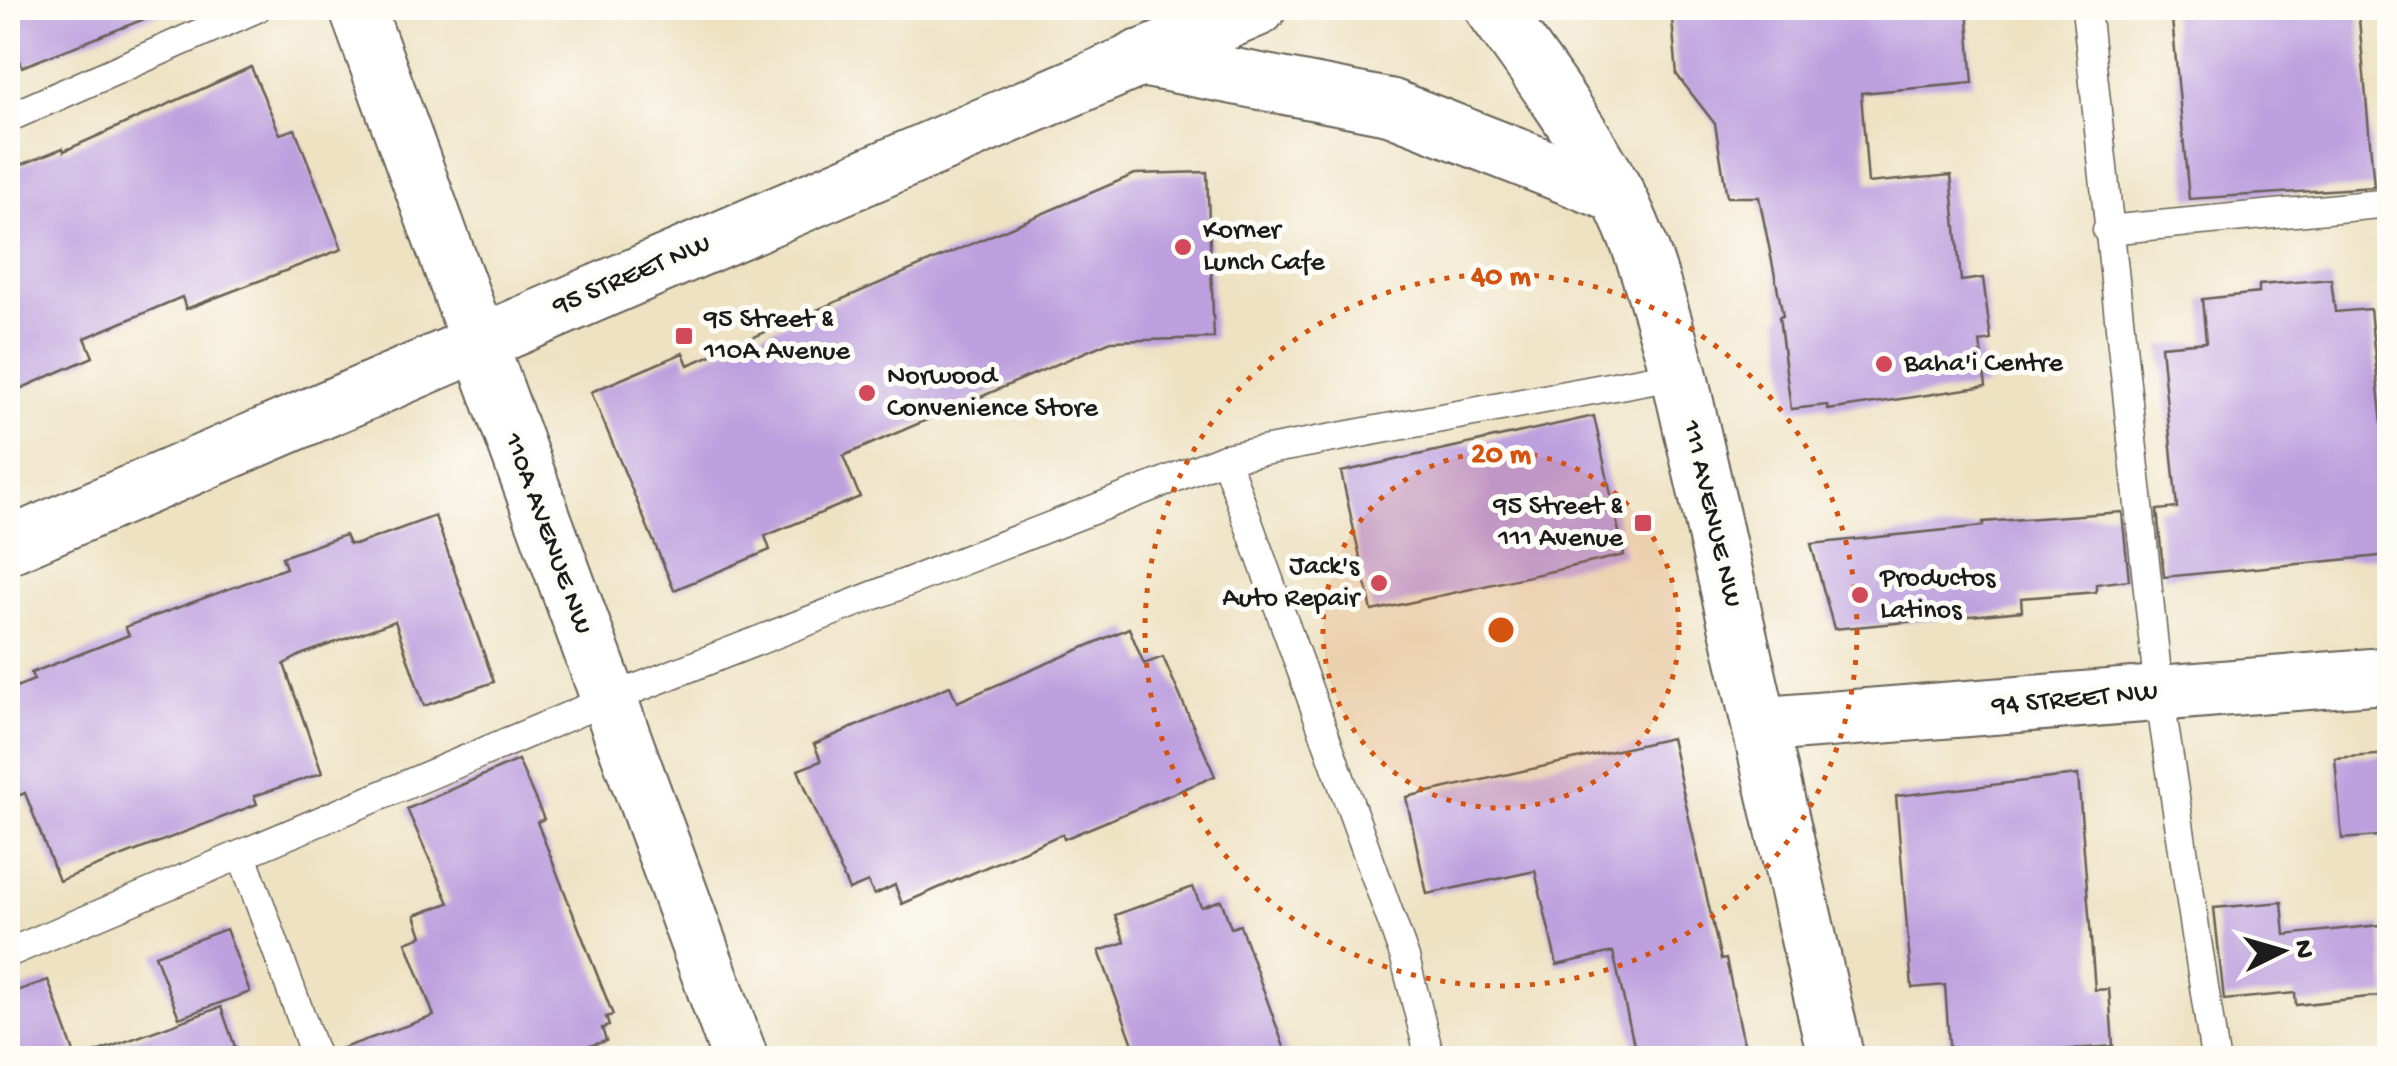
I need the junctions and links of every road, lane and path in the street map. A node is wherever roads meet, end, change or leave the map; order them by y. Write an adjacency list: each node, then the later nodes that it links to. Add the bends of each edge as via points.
1 (257, 8): 7 (lane)
2 (357, 8): 11 (street, 110A AVENUE NW)
3 (1258, 8): 6 (street, 95 STREET NW)
4 (1493, 8): 8 (street, 111 AVENUE NW)
5 (2086, 8): 10 (lane)
6 (1139, 58): 8 (street, via 1391,107); 11 (street, 95 STREET NW)
7 (8, 118)
8 (1618, 196): 12 (street, 111 AVENUE NW)
9 (2390, 203): 10 (lane)
10 (2108, 230): 16 (lane)
11 (477, 343): 14 (street, 95 STREET NW); 17 (street, 110A AVENUE NW)
12 (1679, 374): 13 (lane); 18 (street, 111 AVENUE NW)
13 (1224, 458): 17 (lane); 23 (lane, via 1405,958)
14 (8, 546)
15 (2390, 675): 16 (street, 94 STREET NW)
16 (2159, 693): 18 (street, 94 STREET NW); 25 (lane)
17 (608, 699): 19 (lane); 22 (street, 110A AVENUE NW)
18 (1760, 725): 24 (street, 111 AVENUE NW)
19 (242, 855): 20 (lane); 21 (lane)
20 (8, 953)
21 (316, 1058)
22 (740, 1058)
23 (1430, 1058)
24 (1836, 1058)
25 (2216, 1058)

